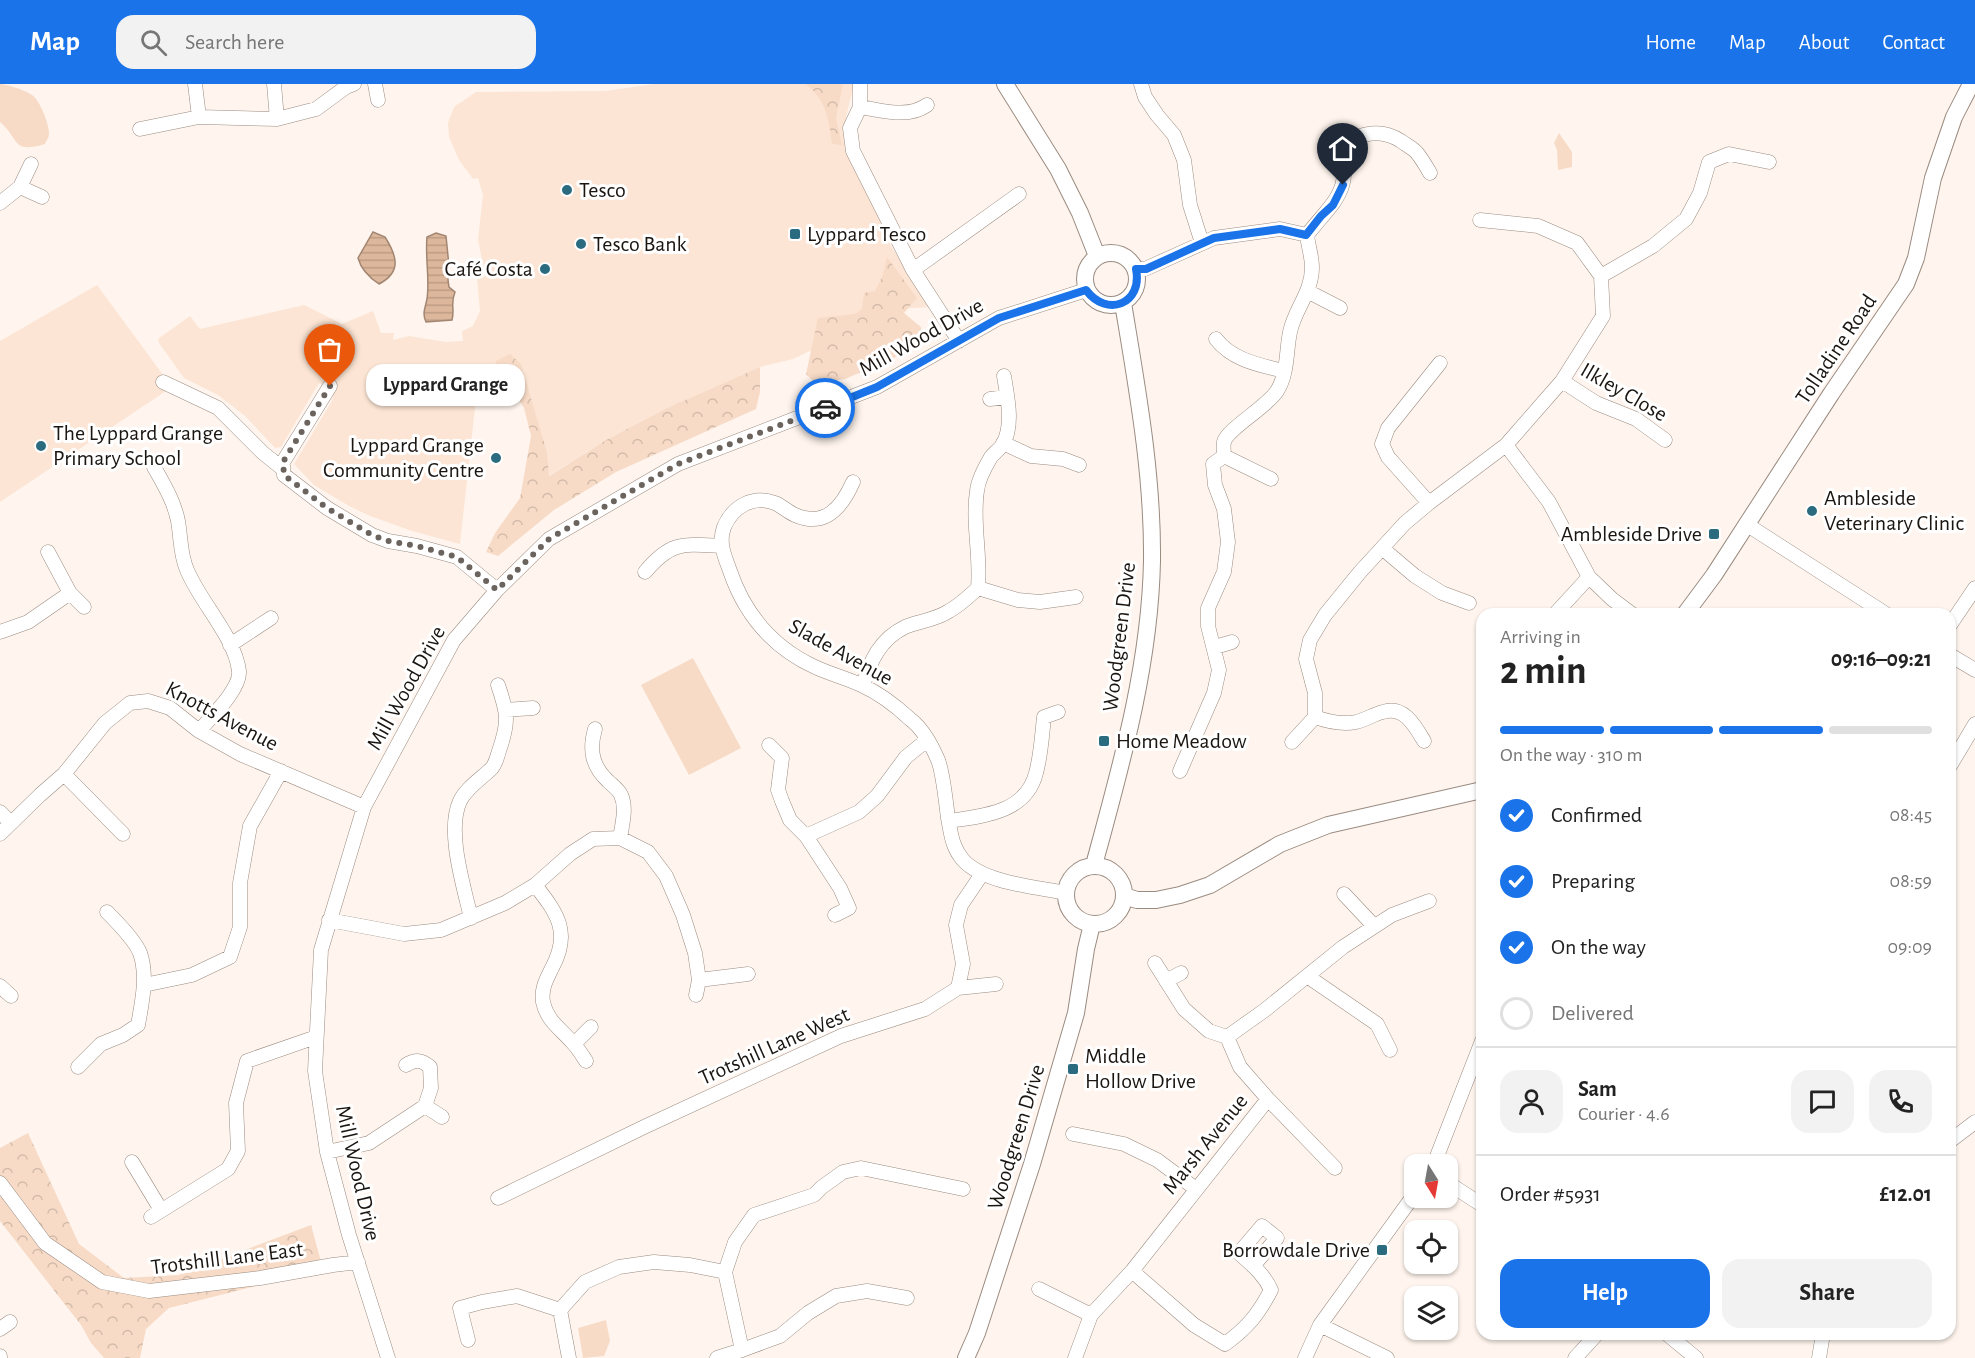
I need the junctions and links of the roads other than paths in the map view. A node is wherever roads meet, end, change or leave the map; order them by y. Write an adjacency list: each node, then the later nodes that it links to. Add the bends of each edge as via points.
1 (195, 84): 12 (street)
2 (274, 84): 13 (street)
3 (354, 84): 13 (street, via 316,109)
4 (375, 84): 9 (street)
5 (860, 84): 11 (street)
6 (1005, 84): 25 (main road, via 1058,169)
7 (1141, 84): 24 (street, via 1145,97 1174,135 1184,160 1190,205)
8 (1967, 85): 53 (main road, Tolladine Road, via 1933,178 1916,258 1906,284)
9 (378, 100)
10 (927, 105): 11 (street, via 902,113)
11 (860, 107): 27 (street, via 850,128 853,151)
12 (200, 117): 13 (street); 14 (street)
13 (277, 119)
14 (140, 129)
15 (1769, 162): 28 (street, via 1729,154 1709,162 1686,219 1653,246)
16 (31, 164): 18 (street)
17 (1430, 173): 23 (street, via 1415,150 1392,135 1378,132 1350,140 1342,144 1346,163 1343,185 1333,205)
18 (20, 187): 20 (street); 21 (street)
19 (1018, 194): 27 (street)
20 (42, 196)
21 (0, 203)
22 (1480, 220): 28 (street, via 1538,226 1577,243)
23 (1306, 235): 24 (street, via 1280,229); 30 (street, via 1312,267)
24 (1202, 243): 26 (street, via 1146,269)
25 (1097, 256): 26 (main road, via 1116,253 1125,256); 29 (main road, via 1085,270)
26 (1136, 269): 31 (main road, via 1137,285)
27 (913, 270): 34 (street)
28 (1601, 276): 38 (street, via 1603,316)
29 (1086, 290): 31 (main road, via 1101,304); 34 (street, Mill Wood Drive, via 999,318)
30 (1309, 292): 32 (street); 36 (street, via 1290,331)
31 (1123, 303): 106 (main road, Woodgreen Drive, via 1147,459 1152,561 1146,638 1128,741)
32 (1340, 308)
33 (1216, 339): 36 (street, via 1222,348 1246,362)
34 (959, 342): 61 (street, Mill Wood Drive, via 877,387 678,464 549,539)
35 (1440, 363): 52 (street, via 1388,428 1382,444 1388,457)
36 (1284, 371): 46 (street, via 1277,392 1228,432)
37 (1004, 376): 41 (street)
38 (1562, 381): 43 (street, Ilkley Close, via 1596,403 1636,418); 45 (street)
39 (163, 382): 49 (street, via 218,408)
40 (330, 386): 49 (street, via 283,462)
41 (1007, 397): 42 (street); 44 (street, via 1008,426)
42 (990, 399)
43 (1665, 440)
44 (1003, 444): 47 (street, via 1031,456); 59 (street, via 992,456 977,489)
45 (1506, 446): 52 (street); 58 (street, via 1549,502)
46 (1224, 456): 50 (street); 75 (street, via 1214,464 1228,542 1224,572 1208,608 1208,626)
47 (1079, 465)
48 (154, 467): 74 (street, via 171,496 187,572)
49 (283, 469): 61 (street, via 284,475 298,486 362,530 388,541 457,557)
50 (1271, 479)
51 (853, 482): 54 (street, via 846,499 833,513 811,519 754,500 738,507 724,528)
52 (1429, 503): 55 (street)
53 (1746, 524): 68 (main road, Tolladine Road); 69 (street)
54 (721, 546): 57 (street, via 667,550); 79 (street, Slade Avenue, via 744,602 761,629 783,649 815,667)
55 (1382, 548): 64 (street, via 1442,594); 83 (street, via 1325,615 1310,640 1306,659 1315,693)
56 (48, 552): 62 (street)
57 (645, 572)
58 (1589, 577): 66 (street); 67 (street)
59 (978, 588): 63 (street, via 1018,600 1040,602); 79 (street, via 947,613 894,634 878,649)
60 (1975, 588): 70 (street)
61 (497, 590): 98 (street, Mill Wood Drive, via 454,640)
62 (70, 593): 65 (street); 72 (street, via 28,622)
63 (1076, 597)
64 (1469, 603)
65 (84, 607)
66 (1561, 608)
67 (1624, 608)
68 (1689, 608)
69 (1877, 608)
70 (1956, 617)
71 (271, 618): 74 (street)
72 (0, 632)
73 (1232, 642): 75 (street)
74 (230, 645): 86 (street, via 239,673 236,687)
75 (1215, 647): 95 (street, via 1219,670 1214,693)
76 (1956, 659): 77 (street)
77 (1975, 670)
78 (498, 685): 81 (street)
79 (863, 686): 87 (street, Slade Avenue, via 912,720)
80 (533, 708): 81 (street)
81 (506, 710): 115 (street, via 506,731 495,765 460,800 455,824 457,859)
82 (1058, 712): 100 (street, via 1044,717 1036,775 1024,795 1005,810)
83 (1315, 717): 88 (street, via 1332,723 1356,722 1386,711 1400,712 1412,721); 89 (street)
84 (1975, 724): 92 (street)
85 (595, 729): 105 (street, via 591,747 594,762 621,795 624,813)
86 (199, 731): 94 (street, Knotts Avenue); 96 (street, Knotts Avenue, via 170,708 148,701 130,703 105,723)
87 (927, 740): 100 (street, Slade Avenue, via 939,761); 104 (street, via 906,757 878,796 859,812)
88 (1424, 741)
89 (1292, 742)
90 (769, 745): 93 (street)
91 (794, 749): 93 (street)
92 (1956, 756)
93 (782, 758): 104 (street, via 778,790 790,819)
94 (281, 771): 98 (street, Knotts Avenue); 126 (street, via 250,826 240,883 240,927 230,957 192,975)
95 (1180, 771)
96 (64, 774): 101 (street, Knotts Avenue); 103 (street)
97 (1476, 791): 111 (main road, via 1328,825 1280,844 1210,885 1180,895 1146,900)
98 (364, 807): 116 (street, Mill Wood Drive)
99 (0, 812): 101 (street)
100 (949, 821): 107 (street, Slade Avenue, via 952,844 964,861)
101 (11, 823): 102 (street, Knotts Avenue)
102 (0, 834)
103 (123, 834)
104 (806, 836): 114 (street, via 849,908)
105 (620, 838): 108 (street, via 593,839); 123 (street, via 648,852 666,876 695,953)
106 (1094, 865): 109 (main road, via 1080,870 1068,882); 111 (main road, via 1108,868 1120,879)
107 (982, 874): 109 (street, Slade Avenue); 128 (street, via 961,904 956,924 963,964)
108 (535, 885): 115 (street); 134 (street, via 558,917 563,941 543,985 543,1002 548,1018)
109 (1066, 893): 117 (main road, via 1069,908 1079,920)
110 (1344, 894): 118 (street)
111 (1124, 896): 117 (main road, via 1120,910 1107,921)
112 (1429, 901): 118 (street)
113 (107, 912): 126 (street, via 140,952)
114 (835, 915)
115 (471, 918): 116 (street, via 441,930 404,934)
116 (329, 920): 132 (street, Mill Wood Drive, via 321,950)
117 (1092, 924): 174 (main road, Woodgreen Drive, via 1076,1013 1032,1164)
118 (1374, 926): 122 (street)
119 (1155, 963): 124 (street)
120 (1181, 973): 124 (street)
121 (748, 974): 123 (street)
122 (1308, 975): 133 (street); 135 (street, via 1377,1024)
123 (699, 980): 129 (street)
124 (1166, 981): 133 (street, via 1184,1009 1209,1031)
125 (996, 984): 128 (street)
126 (144, 985): 139 (street, via 138,1025 101,1044)
127 (0, 986): 130 (street)
128 (958, 988): 154 (street, Trotshill Lane West, via 925,1009 841,1036)
129 (696, 995)
130 (11, 996)
131 (591, 1027): 134 (street)
132 (316, 1037): 146 (street, Mill Wood Drive, via 315,1071); 148 (street, via 247,1061 236,1103 238,1151 228,1169 156,1214)
133 (1227, 1037): 140 (street, Marsh Avenue, via 1240,1066)
134 (574, 1044): 137 (street)
135 (1390, 1050)
136 (1476, 1056): 147 (street)
137 (586, 1061)
138 (406, 1065): 141 (street, via 413,1060 430,1067 431,1088)
139 (78, 1067)
140 (1268, 1099): 149 (street); 152 (street, Marsh Avenue)
141 (425, 1106): 142 (street); 146 (street, via 369,1143)
142 (442, 1117)
143 (1975, 1122): 145 (street)
144 (1073, 1134): 152 (street, via 1124,1144 1157,1160)
145 (1956, 1136)
146 (327, 1152): 157 (street, Mill Wood Drive)
147 (1438, 1154)
148 (132, 1161)
149 (1335, 1168)
150 (0, 1184): 157 (street, Trotshill Lane East, via 45,1243 102,1282 149,1291)
151 (963, 1189): 160 (street, via 861,1168 843,1172 814,1195 754,1215 735,1242)
152 (1196, 1189): 159 (street, Marsh Avenue)
153 (1458, 1190): 155 (street)
154 (498, 1198)
155 (1476, 1202)
156 (1405, 1208): 165 (street)
157 (358, 1262): 171 (street, Mill Wood Drive)
158 (1253, 1266): 159 (street, via 1271,1290 1254,1319 1225,1344 1194,1325)
159 (1132, 1270): 164 (street, Marsh Avenue)
160 (725, 1272): 163 (street, via 654,1262 619,1267 585,1282); 170 (street)
161 (1039, 1289): 164 (street)
162 (907, 1298): 170 (street, via 867,1291 836,1296 808,1312 780,1336)
163 (560, 1310): 166 (street, via 517,1296 460,1308); 172 (street)
164 (1091, 1315): 175 (street, Marsh Avenue)
165 (1320, 1325): 176 (street); 177 (street)
166 (468, 1340)
167 (1592, 1340): 178 (street)
168 (1674, 1340): 179 (street)
169 (1822, 1340): 180 (street)
170 (742, 1350): 173 (street)
171 (388, 1358)
172 (569, 1358)
173 (717, 1358)
174 (966, 1358)
175 (1075, 1358)
176 (1305, 1358)
177 (1387, 1358)
178 (1575, 1358)
179 (1696, 1358)
180 (1819, 1358)

